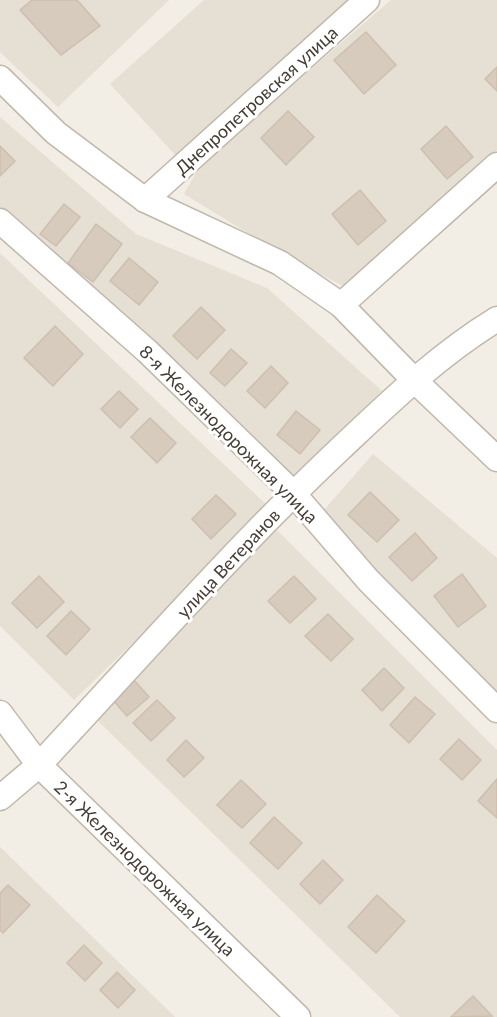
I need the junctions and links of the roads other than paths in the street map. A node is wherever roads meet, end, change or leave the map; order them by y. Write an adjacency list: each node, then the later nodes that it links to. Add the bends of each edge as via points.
1 (367, 0): 4 (street, Днепропетровская улица)
2 (0, 78): 4 (street, via 56,133)
3 (497, 165): 6 (street)
4 (145, 200): 6 (street, via 280,263)
5 (0, 221): 10 (street, 8-я Железнодорожная улица, via 147,351)
6 (341, 305): 8 (street)
7 (497, 319): 8 (street, улица Ветеранов)
8 (413, 380): 9 (street); 10 (street, улица Ветеранов)
9 (497, 459)
10 (293, 493): 11 (street, 8-я Железнодорожная улица, via 368,580); 13 (street, улица Ветеранов)
11 (497, 710)
12 (0, 713): 13 (street, 2-я Железнодорожная улица)
13 (39, 765): 14 (street, улица Ветеранов); 15 (street, 2-я Железнодорожная улица)
14 (0, 798)
15 (298, 1017)

